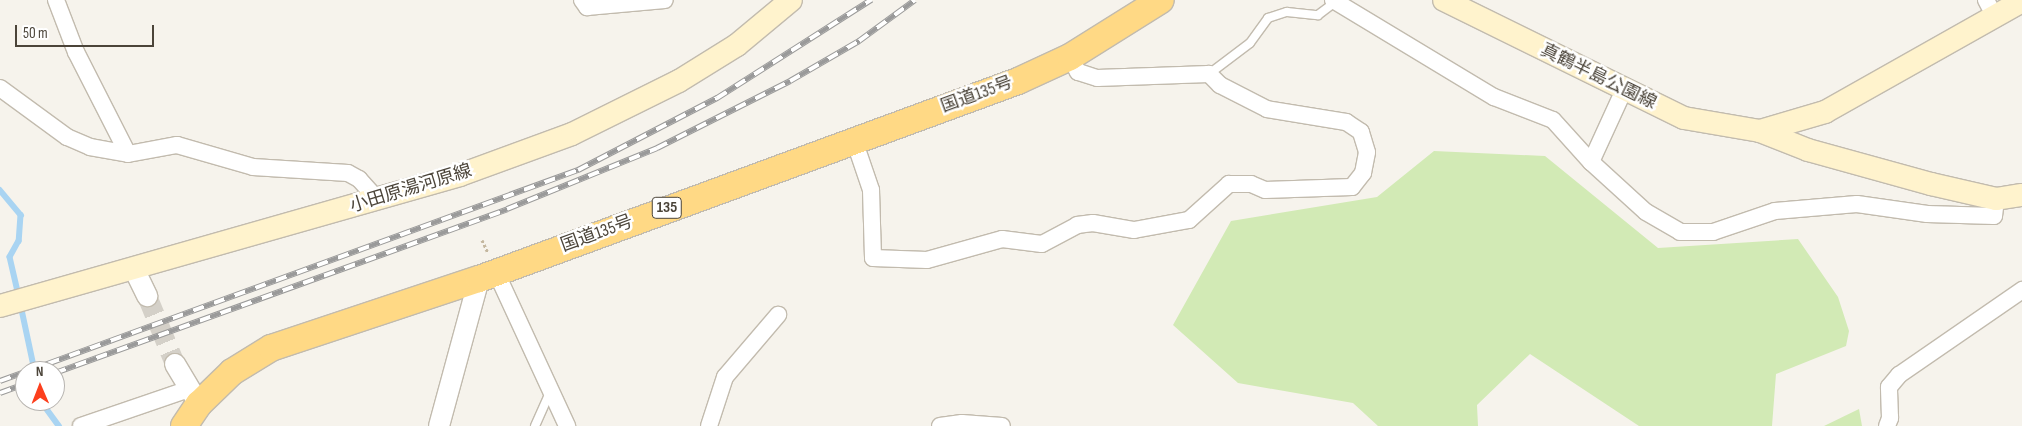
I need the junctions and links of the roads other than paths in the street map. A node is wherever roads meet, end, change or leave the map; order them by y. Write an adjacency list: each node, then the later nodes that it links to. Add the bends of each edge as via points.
1 (56, 0): 16 (street, via 76,52)
2 (582, 0): 3 (street, via 587,7)
3 (665, 0)
4 (1161, 0): 10 (highway, 国道135号 / 135)
5 (1444, 0): 12 (main road, 真鶴半島公園線)
6 (1334, 1): 11 (lane, via 1318,15 1287,12 1268,18 1250,43); 17 (street, via 1494,97 1553,120)
7 (2022, 1): 9 (main road, 真鶴半島公園線)
8 (779, 4): 20 (main road, 小田原湯河原線, via 737,44 679,81 572,134 460,175)
9 (1990, 7): 14 (main road, 真鶴半島公園線, via 1825,112)
10 (1070, 57): 11 (street, via 1078,72 1097,78); 15 (highway, 国道135号 / 135, via 1018,81)
11 (1209, 74): 15 (street, via 1220,85 1267,109 1346,122 1361,132 1367,152 1363,173 1352,187 1265,190 1251,184 1229,184 1189,220 1134,230 1093,223 1077,225 1042,244 1002,239 927,260 873,258 871,190)
12 (1624, 90): 14 (main road, 真鶴半島公園線, via 1690,119); 17 (street)
13 (4, 98): 16 (street, via 67,137 97,149)
14 (1760, 131): 19 (main road, 真鶴半島公園線, via 1808,150)
15 (854, 140): 22 (highway, 国道135号 / 135)
16 (128, 154): 20 (street, via 177,145 253,166 348,173 359,179)
17 (1591, 162): 19 (street, via 1646,212 1680,232 1713,232 1775,212 1857,204 1927,214 1994,216)
18 (2022, 196): 19 (main road, 真鶴半島公園線)
19 (1996, 199)
20 (378, 200): 21 (main road, 小田原湯河原線)
21 (135, 271): 24 (street); 25 (main road, 小田原湯河原線)
22 (488, 275): 28 (street); 29 (highway, 国道135号 / 135, via 271,348); 33 (street)
23 (2022, 290): 30 (street, via 1899,375 1889,387)
24 (147, 296)
25 (0, 306)
26 (778, 315): 36 (street, via 725,377)
27 (176, 364): 29 (street)
28 (551, 391): 34 (lane, via 538,412); 35 (street)
29 (194, 396): 31 (street); 32 (highway, 国道135号 / 135)
30 (1894, 423)
31 (82, 426)
32 (184, 426)
33 (439, 426)
34 (535, 426)
35 (567, 426)
36 (708, 426)
37 (940, 426): 38 (street, via 962,423)
38 (1002, 426)

